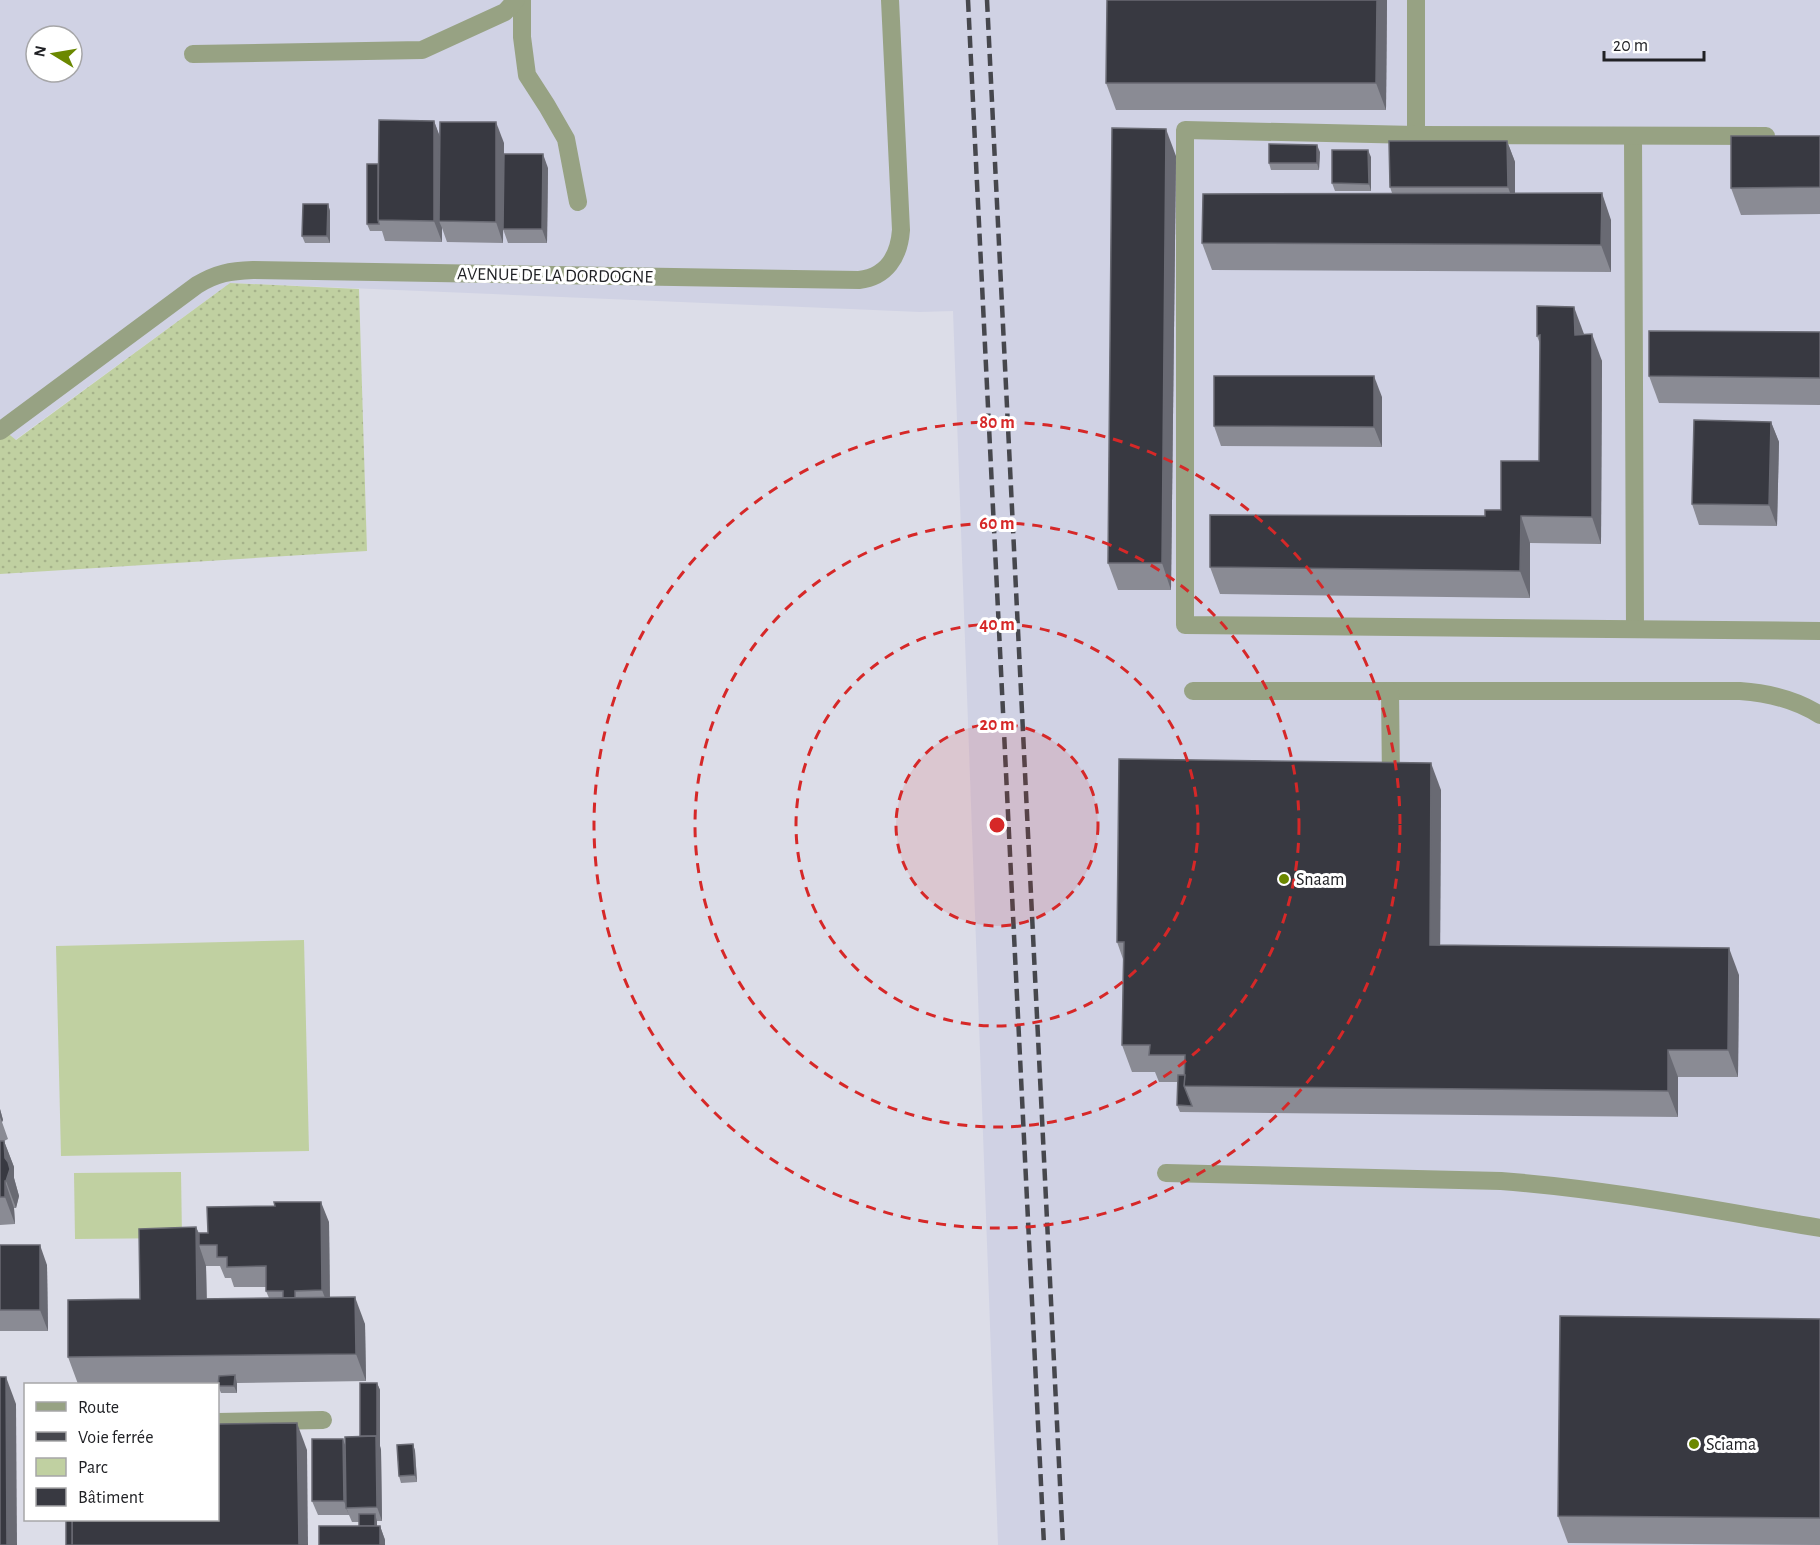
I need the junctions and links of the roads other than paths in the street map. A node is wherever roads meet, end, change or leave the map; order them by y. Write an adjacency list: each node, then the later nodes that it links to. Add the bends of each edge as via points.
1 (516, 0): 5 (lane, via 505,12 422,50)
2 (522, 0): 9 (lane, via 527,75 566,139)
3 (890, 0): 10 (lane, AVENUE DE LA DORDOGNE, via 901,230 896,255 875,276 859,280 325,271 216,274)
4 (1416, 0): 6 (lane)
5 (193, 54)
6 (1416, 135): 7 (lane); 11 (lane, via 1185,130 1185,625)
7 (1634, 136): 8 (lane); 11 (lane)
8 (1785, 136)
9 (579, 202)
10 (0, 431)
11 (1635, 629): 12 (lane)
12 (1820, 631)
13 (1192, 690): 14 (lane)
14 (1390, 691): 15 (lane, via 1740,691 1769,693); 16 (lane)
15 (1820, 715)
16 (1391, 780)
17 (1166, 1173): 18 (lane, via 1544,1184)
18 (1820, 1227)
19 (323, 1420): 20 (lane)
20 (219, 1422)

